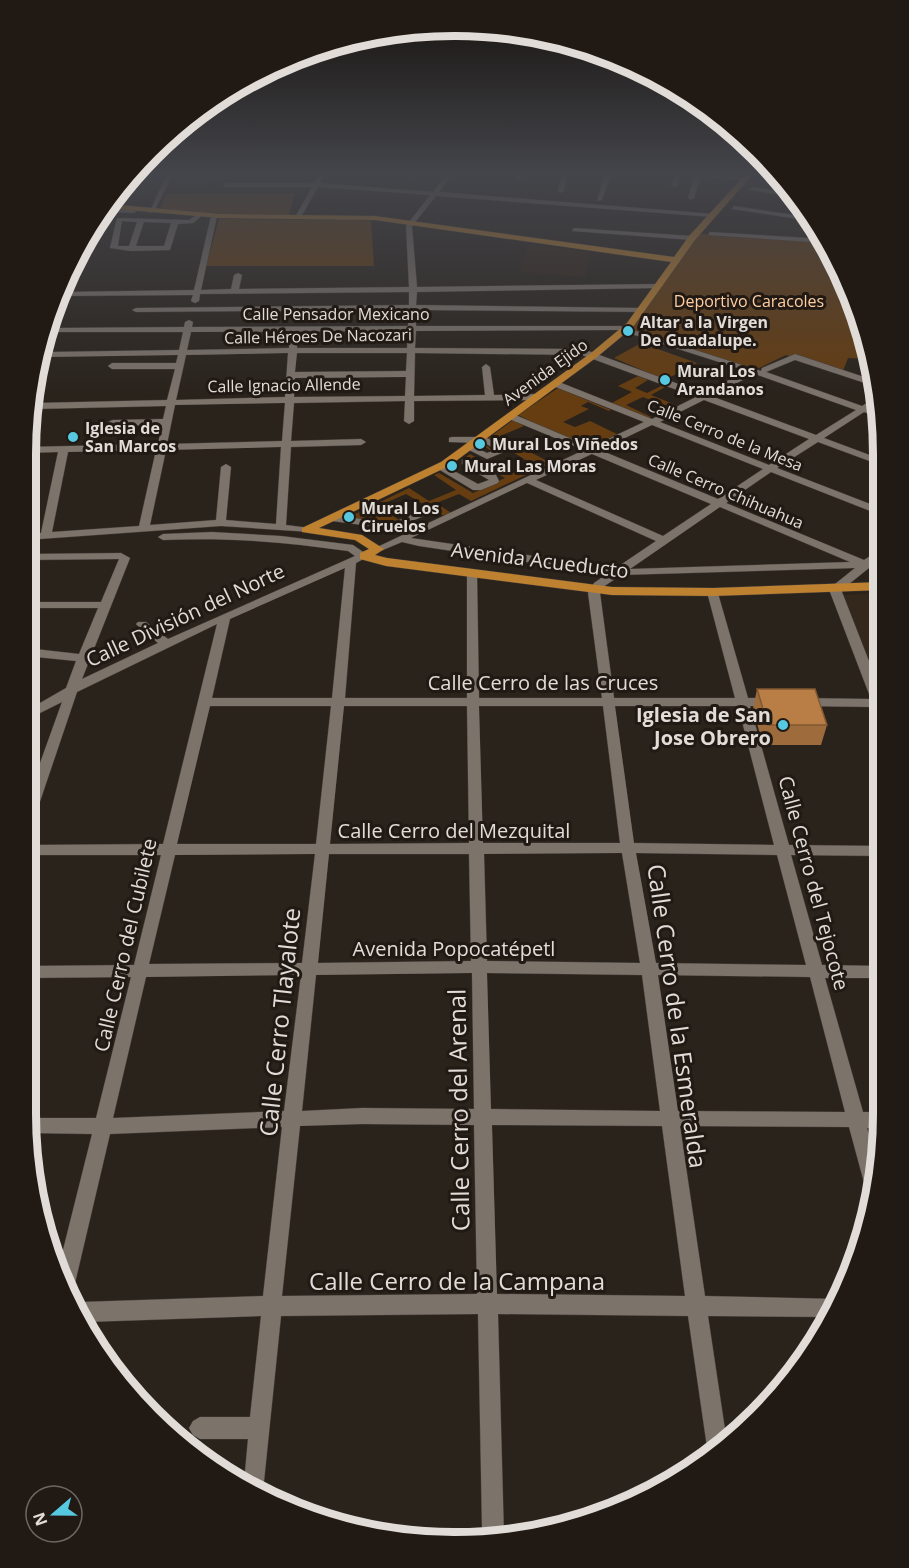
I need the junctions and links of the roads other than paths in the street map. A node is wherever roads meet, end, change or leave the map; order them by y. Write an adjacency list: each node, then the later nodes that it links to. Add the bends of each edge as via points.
1 (114, 247): 7 (street)
2 (167, 247): 7 (street)
3 (207, 247): 14 (street)
4 (410, 247): 12 (street)
5 (601, 247): 8 (main road)
6 (685, 247): 8 (main road, Avenida Ejido)
7 (131, 249)
8 (676, 260): 10 (main road, Avenida Ejido)
9 (238, 275): 13 (street)
10 (659, 286): 11 (street); 20 (main road, Avenida Ejido)
11 (495, 287): 12 (street); 17 (street)
12 (413, 289): 13 (street); 18 (street)
13 (235, 291): 14 (street)
14 (196, 292): 15 (street); 16 (street)
15 (68, 294)
16 (193, 308): 18 (street); 19 (street); 22 (street)
17 (495, 308): 18 (street); 20 (street); 21 (street)
18 (412, 309): 23 (street)
19 (136, 310)
20 (642, 310): 24 (main road, Avenida Ejido)
21 (494, 328): 23 (street, Calle Pensador Mexicano); 24 (street, Calle Pensador Mexicano)
22 (187, 329): 25 (street, Calle Pensador Mexicano); 26 (street, Calle Pensador Mexicano); 29 (street)
23 (412, 329): 26 (street, Calle Pensador Mexicano); 28 (street)
24 (626, 329): 31 (main road, Avenida Ejido); 35 (street, Calle Pensador Mexicano)
25 (55, 330)
26 (296, 330): 27 (street)
27 (292, 350): 28 (street, Calle Héroes De Nacozari); 29 (street, Calle Héroes De Nacozari); 37 (street)
28 (411, 350): 31 (street, Calle Héroes De Nacozari); 36 (street)
29 (182, 352): 30 (street, Calle Héroes De Nacozari); 33 (street)
30 (48, 355)
31 (594, 355): 39 (main road, Avenida Ejido); 42 (street, Calle Héroes De Nacozari)
32 (112, 366): 33 (street)
33 (179, 366): 45 (street)
34 (486, 367): 40 (street)
35 (759, 370): 38 (street, via 795,357); 42 (street); 48 (street, Calle Pensador Mexicano)
36 (408, 374): 37 (street); 43 (street)
37 (291, 375): 44 (street)
38 (866, 380)
39 (556, 384): 41 (main road, Avenida Ejido); 52 (street, Calle Cerro de la Mesa)
40 (490, 396): 41 (street, Calle Ignacio Allende); 43 (street, Calle Ignacio Allende)
41 (538, 397): 50 (main road, Avenida Ejido)
42 (705, 397): 52 (street); 55 (street, Calle Héroes De Nacozari)
43 (408, 398): 44 (street, Calle Ignacio Allende); 51 (street)
44 (288, 400): 45 (street, Calle Ignacio Allende); 59 (street)
45 (171, 403): 47 (street, Calle Ignacio Allende); 54 (street)
46 (870, 405): 48 (street)
47 (39, 406)
48 (863, 409): 49 (street, Calle Pensador Mexicano); 55 (street)
49 (870, 412)
50 (510, 416): 57 (main road, Avenida Ejido); 64 (street, Calle Cerro Chihuahua)
51 (409, 421)
52 (652, 422): 64 (street); 69 (street, Calle Cerro de la Mesa)
53 (112, 423): 54 (street)
54 (167, 423): 60 (street)
55 (817, 439): 65 (street, Calle Héroes De Nacozari); 69 (street)
56 (452, 440): 57 (street)
57 (483, 440): 61 (main road, Avenida Ejido); 61 (street, via 504,450 487,456)
58 (361, 442): 59 (street)
59 (287, 444): 60 (street); 76 (street)
60 (163, 446): 62 (street); 77 (street)
61 (468, 447): 68 (main road, Avenida Ejido)
62 (64, 448): 63 (street); 80 (street)
63 (36, 449)
64 (591, 451): 70 (street); 71 (street, Calle Cerro Chihuahua)
65 (873, 459)
66 (465, 462): 68 (street, via 494,481 477,488)
67 (226, 467): 75 (street)
68 (440, 467): 74 (main road, Avenida Ejido)
69 (769, 469): 71 (street); 72 (street, Calle Cerro de la Mesa)
70 (528, 480): 82 (street); 83 (street)
71 (716, 504): 83 (street); 88 (street, Calle Cerro Chihuahua)
72 (873, 509)
73 (427, 511): 74 (street, via 393,526)
74 (332, 518): 78 (main road, Avenida Ejido)
75 (221, 523): 76 (street); 77 (street)
76 (280, 527): 78 (street)
77 (144, 528): 80 (street)
78 (306, 530): 84 (main road, via 358,537)
79 (36, 536): 80 (street)
80 (46, 536)
81 (164, 537): 86 (street, Avenida Acueducto, via 258,535 352,548)
82 (401, 538): 84 (street); 90 (street, Avenida Acueducto)
83 (663, 540): 90 (street)
84 (378, 549): 86 (main road)
85 (36, 557): 97 (street, Calle División del Norte, via 124,557)
86 (358, 558): 91 (main road, Avenida Acueducto); 98 (street, Calle División del Norte); 107 (street, Calle Cerro Tlayalote)
87 (873, 558): 88 (street)
88 (864, 564): 89 (street, Avenida Acueducto); 90 (street, Avenida Acueducto); 93 (street)
89 (873, 564)
90 (618, 571): 94 (street)
91 (472, 572): 94 (main road, Avenida Acueducto); 108 (street, Calle Cerro del Arenal)
92 (873, 586): 93 (main road, Avenida Acueducto)
93 (837, 588): 95 (main road, Avenida Acueducto); 103 (street, via 837,599)
94 (595, 590): 95 (main road, Avenida Acueducto); 109 (street, Calle Cerro de la Esmeralda)
95 (713, 592): 105 (street, Calle Cerro del Tejocote)
96 (36, 605): 97 (street)
97 (105, 605): 102 (street, Calle División del Norte)
98 (225, 617): 100 (street, Calle División del Norte); 106 (street, Calle Cerro del Cubilete)
99 (142, 624): 100 (street)
100 (167, 644): 104 (street, Calle División del Norte)
101 (36, 653): 102 (street)
102 (83, 658): 104 (street, Calle División del Norte)
103 (873, 687)
104 (71, 692): 111 (street, Calle División del Norte); 112 (street, Calle División del Norte)
105 (744, 701): 109 (street, Calle Cerro de las Cruces); 110 (street, Calle Cerro de las Cruces); 118 (street, Calle Cerro del Tejocote)
106 (204, 702): 107 (street, Calle Cerro de las Cruces); 115 (street, Calle Cerro del Cubilete)
107 (339, 702): 108 (street, Calle Cerro de las Cruces); 117 (street, Calle Cerro Tlayalote)
108 (473, 702): 109 (street, Calle Cerro de las Cruces); 113 (street, Calle Cerro del Arenal)
109 (609, 702): 114 (street, Calle Cerro de la Esmeralda)
110 (873, 707)
111 (36, 711)
112 (36, 793)
113 (476, 848): 114 (street, Calle Cerro del Mezquital); 117 (street, Calle Cerro del Mezquital); 120 (street, Calle Cerro del Arenal)
114 (628, 848): 118 (street, Calle Cerro del Mezquital); 122 (street, Calle Cerro de la Esmeralda)
115 (169, 849): 116 (street, Calle Cerro del Mezquital); 117 (street, Calle Cerro del Mezquital); 123 (street, Calle Cerro del Cubilete)
116 (36, 850)
117 (323, 850): 121 (street, Calle Cerro Tlayalote)
118 (784, 850): 119 (street, Calle Cerro del Mezquital); 125 (street, Calle Cerro del Tejocote)
119 (873, 851)
120 (479, 967): 121 (street, Avenida Popocatépetl); 122 (street, Avenida Popocatépetl); 127 (street, Calle Cerro del Arenal)
121 (309, 969): 123 (street, Avenida Popocatépetl); 128 (street, Calle Cerro Tlayalote)
122 (649, 970): 125 (street, Avenida Popocatépetl); 130 (street, Calle Cerro de la Esmeralda)
123 (140, 971): 124 (street, Avenida Popocatépetl); 133 (street, Calle Cerro del Cubilete)
124 (36, 972)
125 (817, 972): 126 (street, Avenida Popocatépetl); 131 (street, Calle Cerro del Tejocote)
126 (873, 972)
127 (482, 1118): 128 (street); 130 (street); 136 (street, Calle Cerro del Arenal)
128 (293, 1119): 133 (street); 137 (street, Calle Cerro Tlayalote)
129 (873, 1119): 131 (street)
130 (669, 1120): 131 (street); 138 (street, Calle Cerro de la Esmeralda)
131 (855, 1120): 134 (street, Calle Cerro del Tejocote)
132 (36, 1125): 133 (street)
133 (104, 1126): 135 (street, Calle Cerro del Cubilete)
134 (869, 1168)
135 (68, 1273)
136 (486, 1304): 137 (street, Calle Cerro de la Campana); 138 (street, Calle Cerro de la Campana); 145 (street, Calle Cerro del Arenal)
137 (270, 1306): 140 (street, Calle Cerro de la Campana); 142 (street, Calle Cerro Tlayalote)
138 (697, 1306): 139 (street, Calle Cerro de la Campana); 143 (street, Calle Cerro de la Esmeralda)
139 (826, 1306)
140 (86, 1312)
141 (200, 1428): 142 (street)
142 (259, 1428): 144 (street, Calle Cerro Tlayalote)
143 (716, 1440)
144 (254, 1481)
145 (493, 1530)

